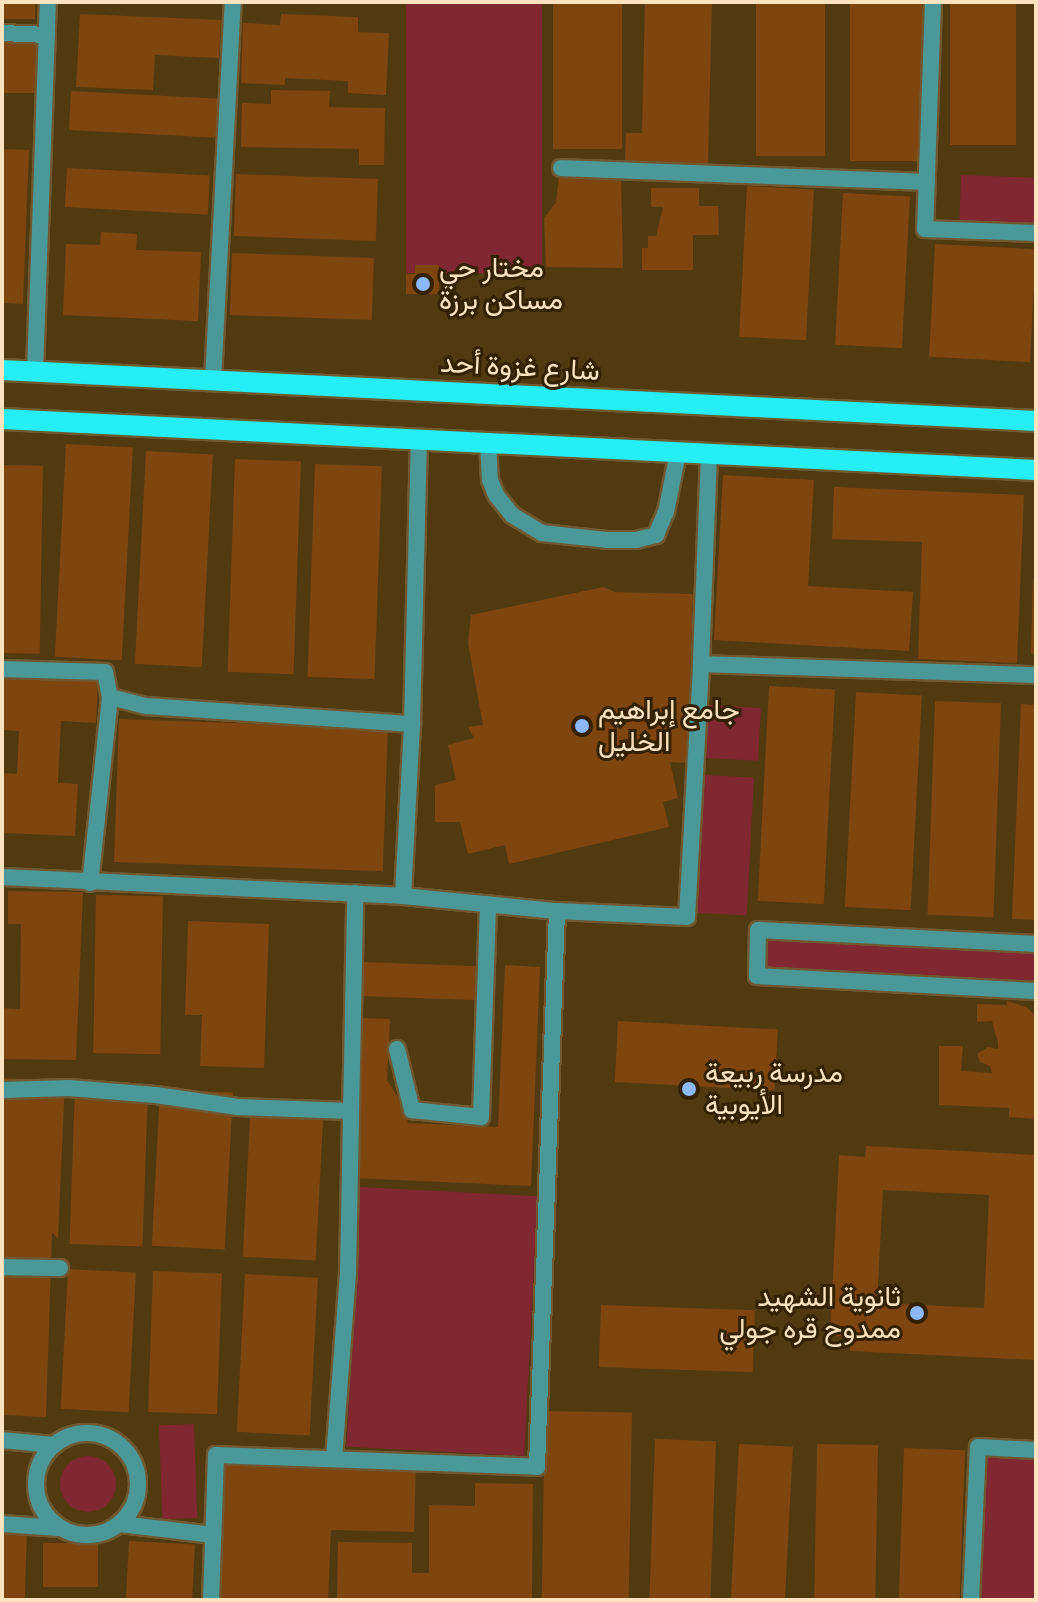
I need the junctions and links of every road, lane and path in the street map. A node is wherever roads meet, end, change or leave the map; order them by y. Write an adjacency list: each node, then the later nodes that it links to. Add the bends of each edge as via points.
1 (48, 2): 5 (street)
2 (233, 2): 11 (street)
3 (933, 2): 7 (street)
4 (2, 33): 5 (street)
5 (47, 35): 10 (street)
6 (561, 168): 7 (street)
7 (927, 182): 8 (street, via 925,229)
8 (1036, 233)
9 (2, 370): 10 (main road, شارع غزوة أحد)
10 (35, 372): 11 (main road, شارع غزوة أحد)
11 (213, 380): 13 (main road, شارع غزوة أحد)
12 (2, 419): 14 (main road)
13 (1036, 421)
14 (419, 440): 15 (main road); 23 (street)
15 (488, 443): 16 (main road); 16 (street, via 490,480 512,515 542,533 607,540 656,535)
16 (678, 453): 17 (main road)
17 (709, 454): 18 (main road); 19 (street)
18 (1036, 470)
19 (701, 664): 21 (street); 29 (street, via 687,917)
20 (2, 669): 22 (street, via 105,672)
21 (1036, 675)
22 (110, 697): 23 (street, via 147,706); 25 (street)
23 (412, 724): 27 (street)
24 (2, 877): 25 (street)
25 (90, 883): 26 (street)
26 (355, 893): 27 (street); 34 (street)
27 (403, 896): 28 (street)
28 (488, 904): 29 (street); 32 (street, via 481,1117 412,1110)
29 (557, 911): 40 (street, via 537,1467)
30 (1036, 944): 31 (street, via 758,930 757,976)
31 (1036, 991)
32 (397, 1049)
33 (2, 1090): 34 (street, via 69,1088 238,1107)
34 (351, 1111): 40 (street, via 348,1273)
35 (2, 1267): 36 (street)
36 (60, 1268)
37 (2, 1440): 38 (street)
38 (53, 1445): 42 (street, via 67,1436 98,1433 125,1449 138,1477 138,1495); 43 (street, via 39,1464 35,1488 39,1504)
39 (1036, 1450): 46 (street, via 978,1447)
40 (334, 1459): 44 (street, via 216,1455)
41 (2, 1524): 43 (street)
42 (120, 1524): 43 (street, via 90,1536); 44 (street)
43 (59, 1528)
44 (213, 1535): 45 (street)
45 (211, 1600)
46 (971, 1600)

